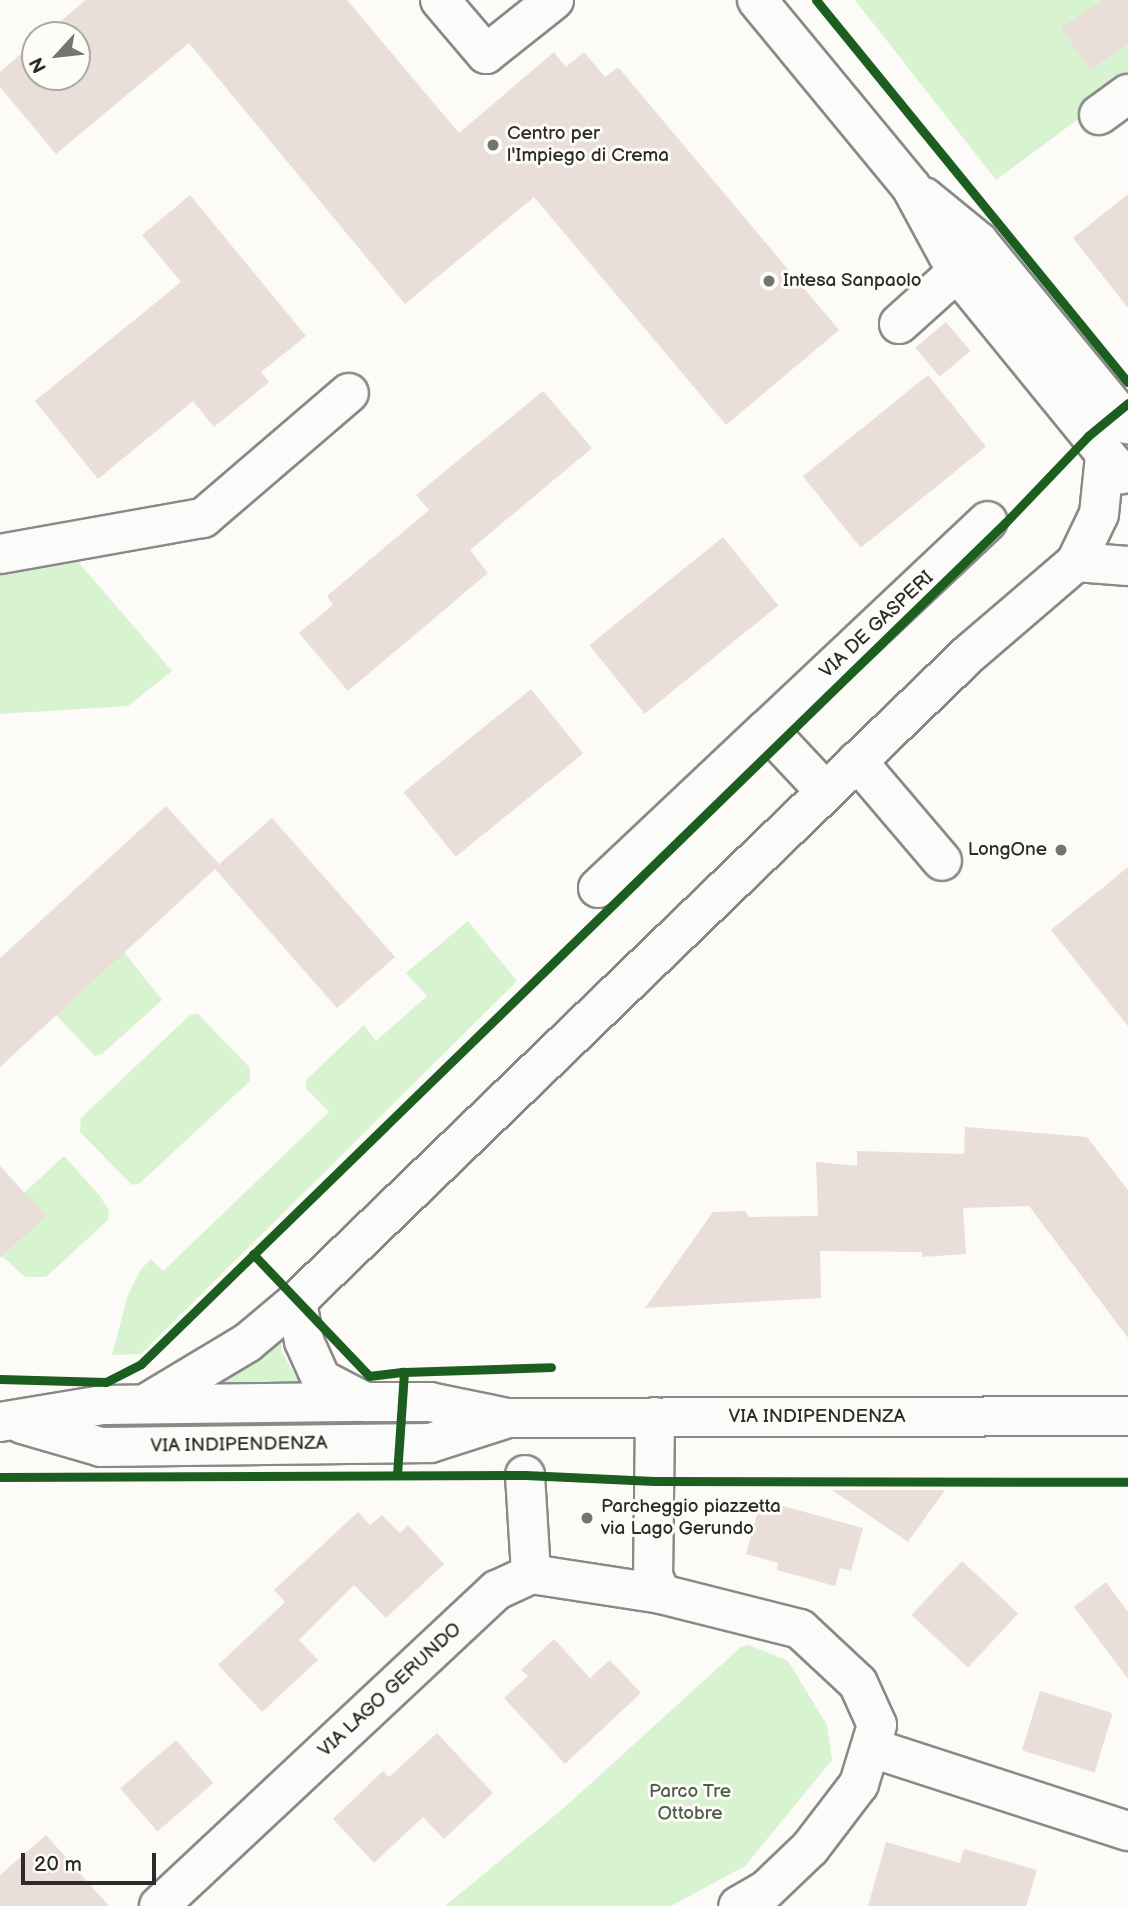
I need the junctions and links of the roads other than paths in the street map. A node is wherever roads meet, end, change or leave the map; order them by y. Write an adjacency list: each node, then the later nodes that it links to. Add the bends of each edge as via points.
1 (440, 0): 2 (street, via 486,54)
2 (554, 0)
3 (757, 0): 4 (street)
4 (911, 187): 5 (street); 8 (street, via 978,241)
5 (957, 272): 6 (street); 9 (street)
6 (899, 324)
7 (349, 393): 11 (street, via 203,519)
8 (1128, 424)
9 (1117, 468): 12 (street)
10 (988, 521): 14 (street, VIA DE GASPERI)
11 (0, 554)
12 (1076, 562): 13 (street); 15 (street, via 970,653)
13 (1128, 566)
14 (767, 729): 16 (street); 18 (street, VIA DE GASPERI)
15 (857, 761): 16 (street); 17 (street)
16 (826, 792): 19 (street)
17 (942, 861)
18 (598, 888)
19 (297, 1301): 20 (street, via 304,1341 321,1380); 21 (street, via 247,1343)
20 (367, 1402): 21 (street, VIA INDIPENDENZA); 24 (street, VIA INDIPENDENZA, via 430,1402)
21 (145, 1404): 25 (street, VIA INDIPENDENZA, via 103,1405)
22 (1128, 1416): 23 (street, VIA INDIPENDENZA)
23 (655, 1417): 24 (street, VIA INDIPENDENZA); 28 (street, via 653,1576)
24 (507, 1418): 25 (street, VIA INDIPENDENZA, via 430,1443 101,1447)
25 (6, 1422)
26 (526, 1475): 27 (street)
27 (531, 1574): 28 (street); 31 (street, VIA LAGO GERUNDO, via 497,1590)
28 (661, 1594): 29 (street, via 800,1629 858,1683 877,1725)
29 (872, 1748): 30 (street); 32 (street, via 859,1784 810,1848 766,1890)
30 (1128, 1831)
31 (159, 1906)
32 (738, 1906)

